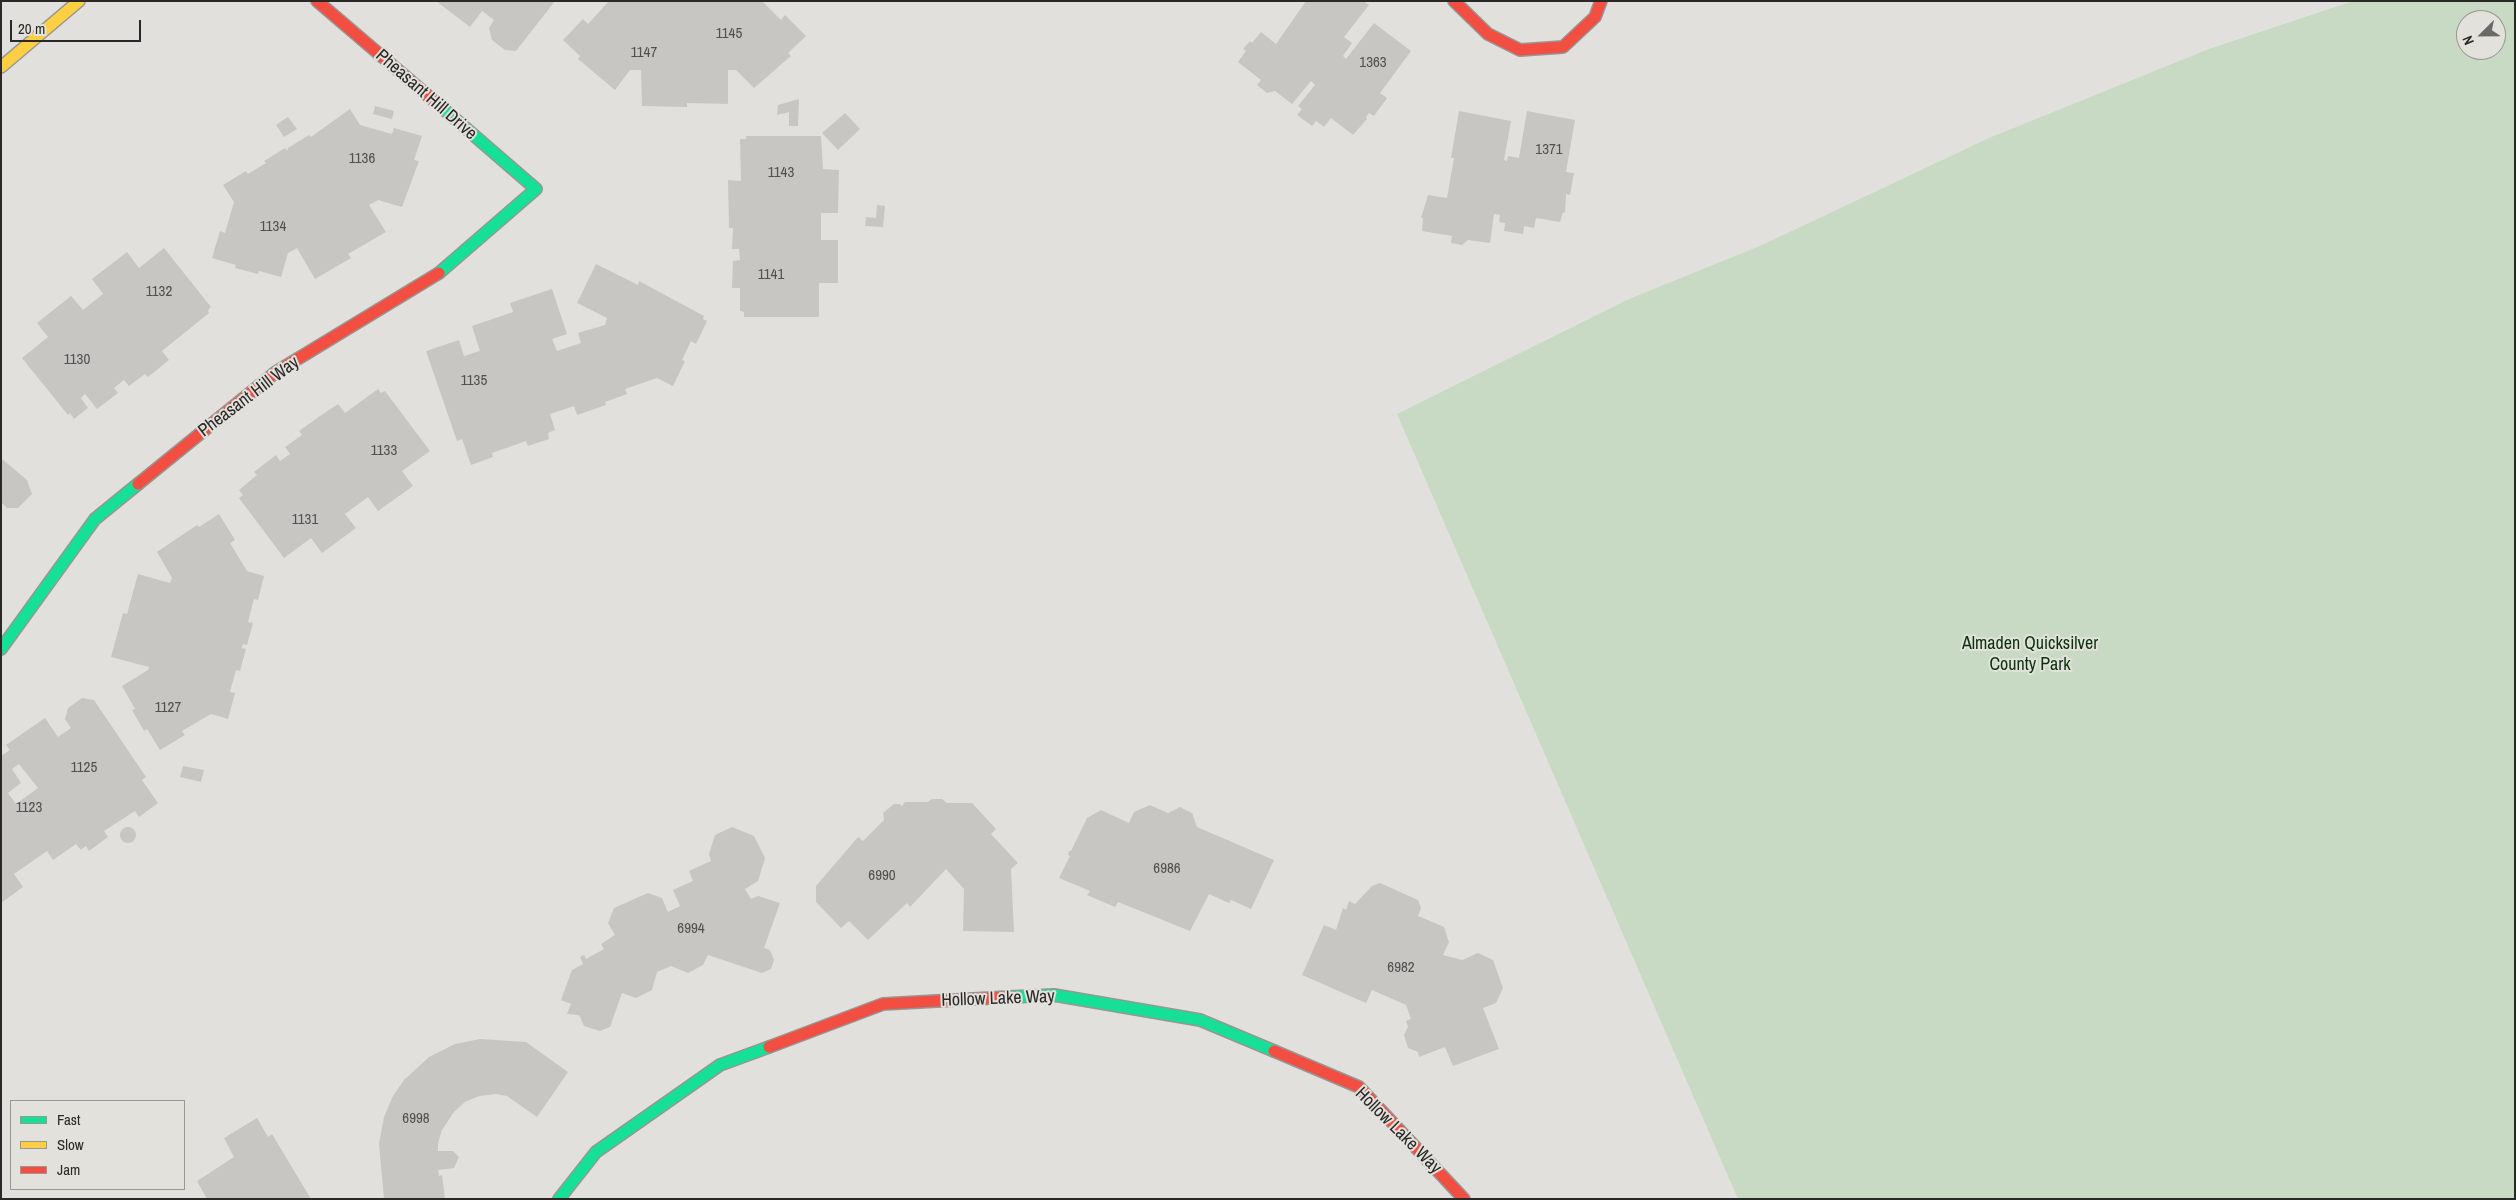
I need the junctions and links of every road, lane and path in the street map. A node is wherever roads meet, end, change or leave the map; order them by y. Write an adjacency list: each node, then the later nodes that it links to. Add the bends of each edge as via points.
1 (79, 1): 5 (street)
2 (317, 1): 6 (street, Pheasant Hill Drive)
3 (1454, 1): 4 (street, via 1488,34 1520,50 1563,46 1595,17)
4 (1601, 1)
5 (1, 66)
6 (536, 189): 7 (street, Pheasant Hill Way, via 443,271 276,372 94,519)
7 (1, 649)
8 (559, 1199): 9 (street, Hollow Lake Way, via 596,1152 720,1065 882,1004 1054,995 1200,1020 1359,1087)
9 (1464, 1199)

